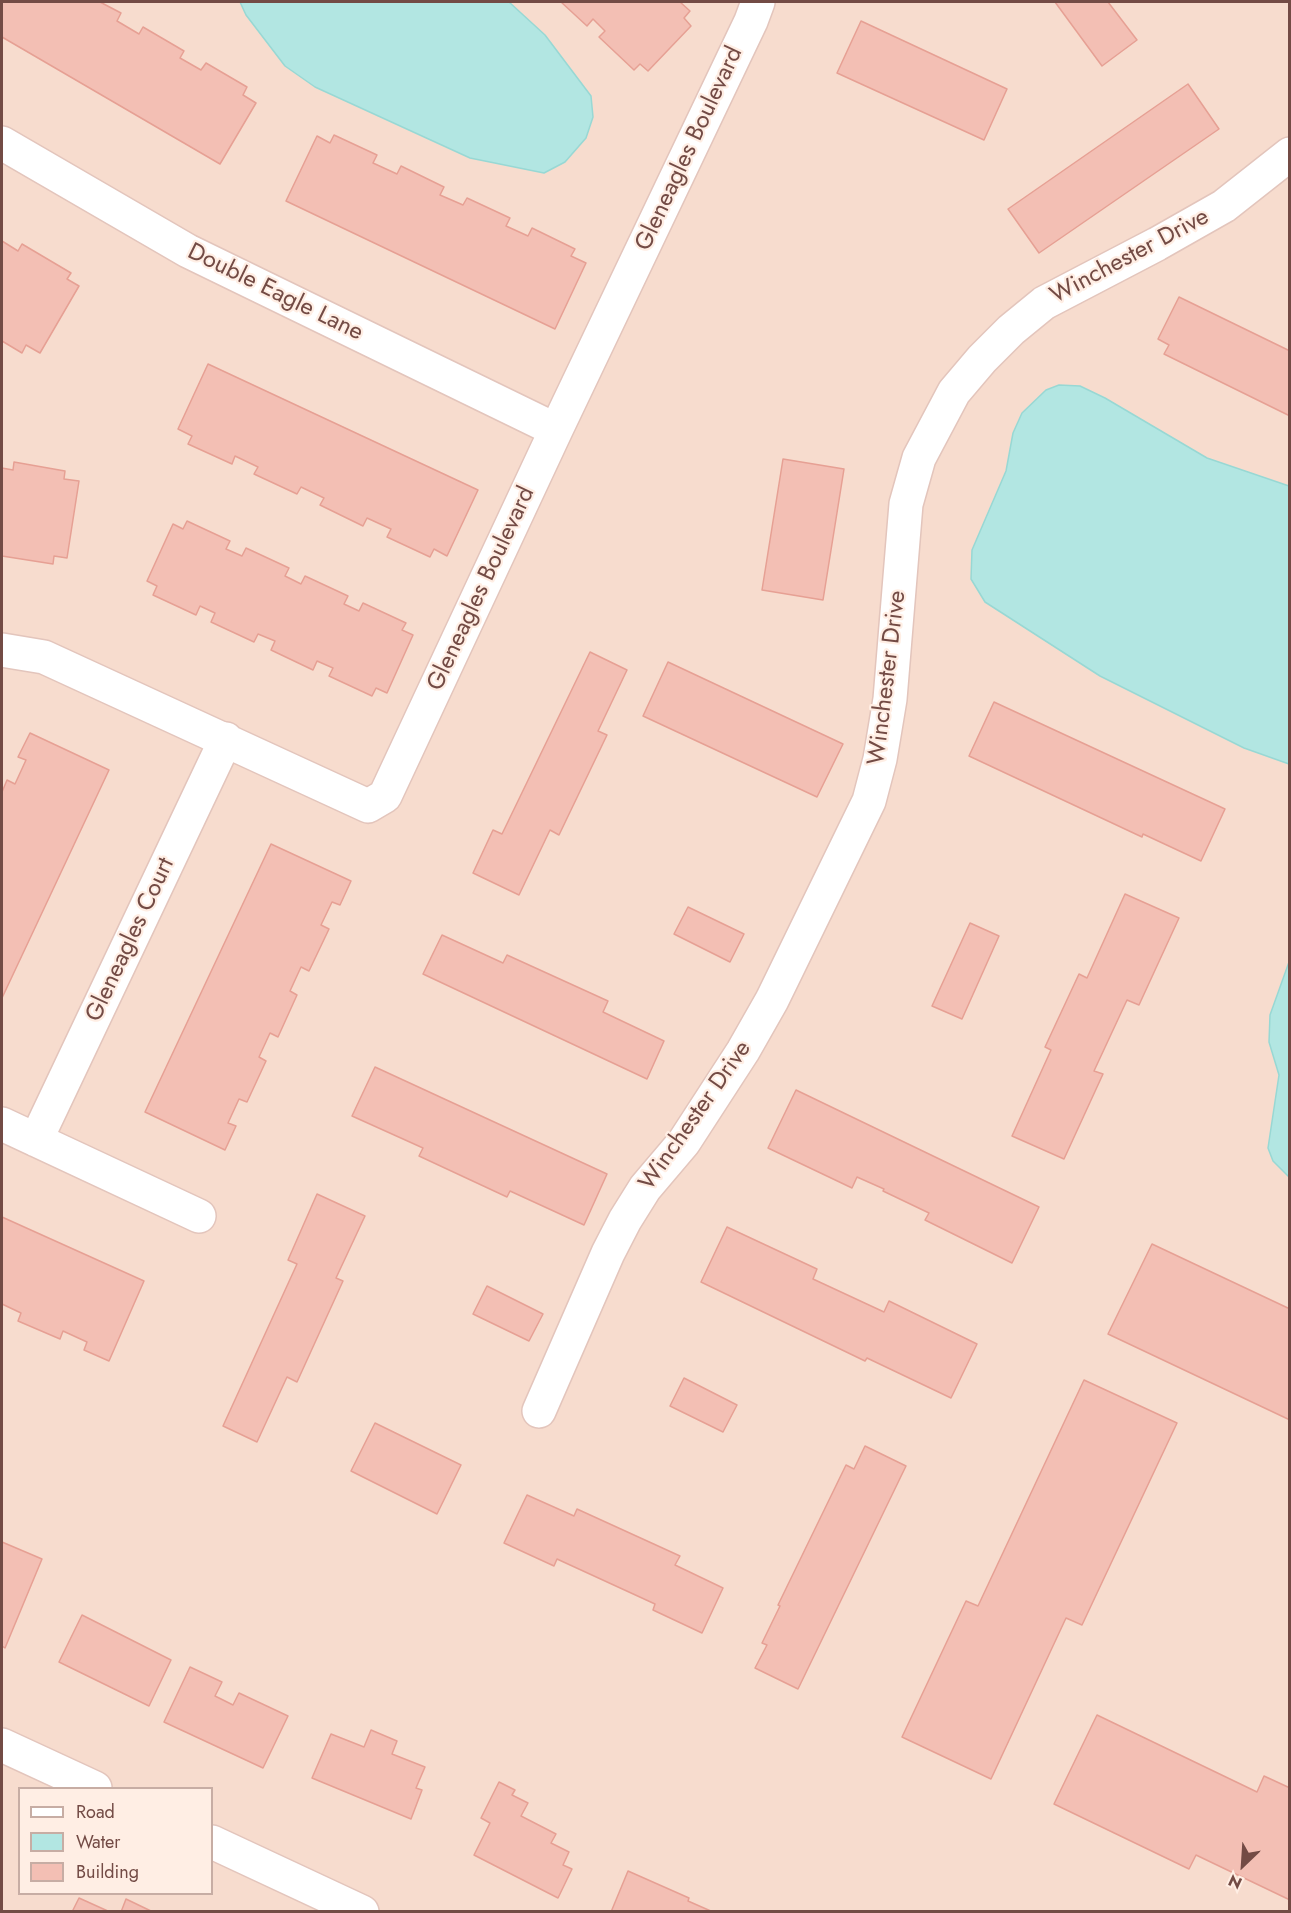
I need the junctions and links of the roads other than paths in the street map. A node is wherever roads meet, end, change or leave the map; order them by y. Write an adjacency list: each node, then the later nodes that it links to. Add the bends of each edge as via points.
1 (758, 2): 4 (street, Gleneagles Boulevard)
2 (2, 143): 4 (street, Double Eagle Lane, via 188,251)
3 (1290, 154): 10 (street, Winchester Drive, via 1224,206 1044,303 1011,330 954,392 919,458 906,504 890,699 869,801 743,1051 684,1142 645,1188 625,1220)
4 (556, 430): 6 (street, Gleneagles Boulevard, via 385,796 368,806)
5 (2, 650): 6 (street, Gleneagles Boulevard, via 44,657)
6 (226, 739): 8 (street, Gleneagles Court)
7 (2, 1125): 8 (street)
8 (36, 1140): 9 (street)
9 (199, 1216)
10 (539, 1410)
11 (2, 1745): 12 (street)
12 (93, 1787)
13 (213, 1842): 14 (street)
14 (362, 1911)

